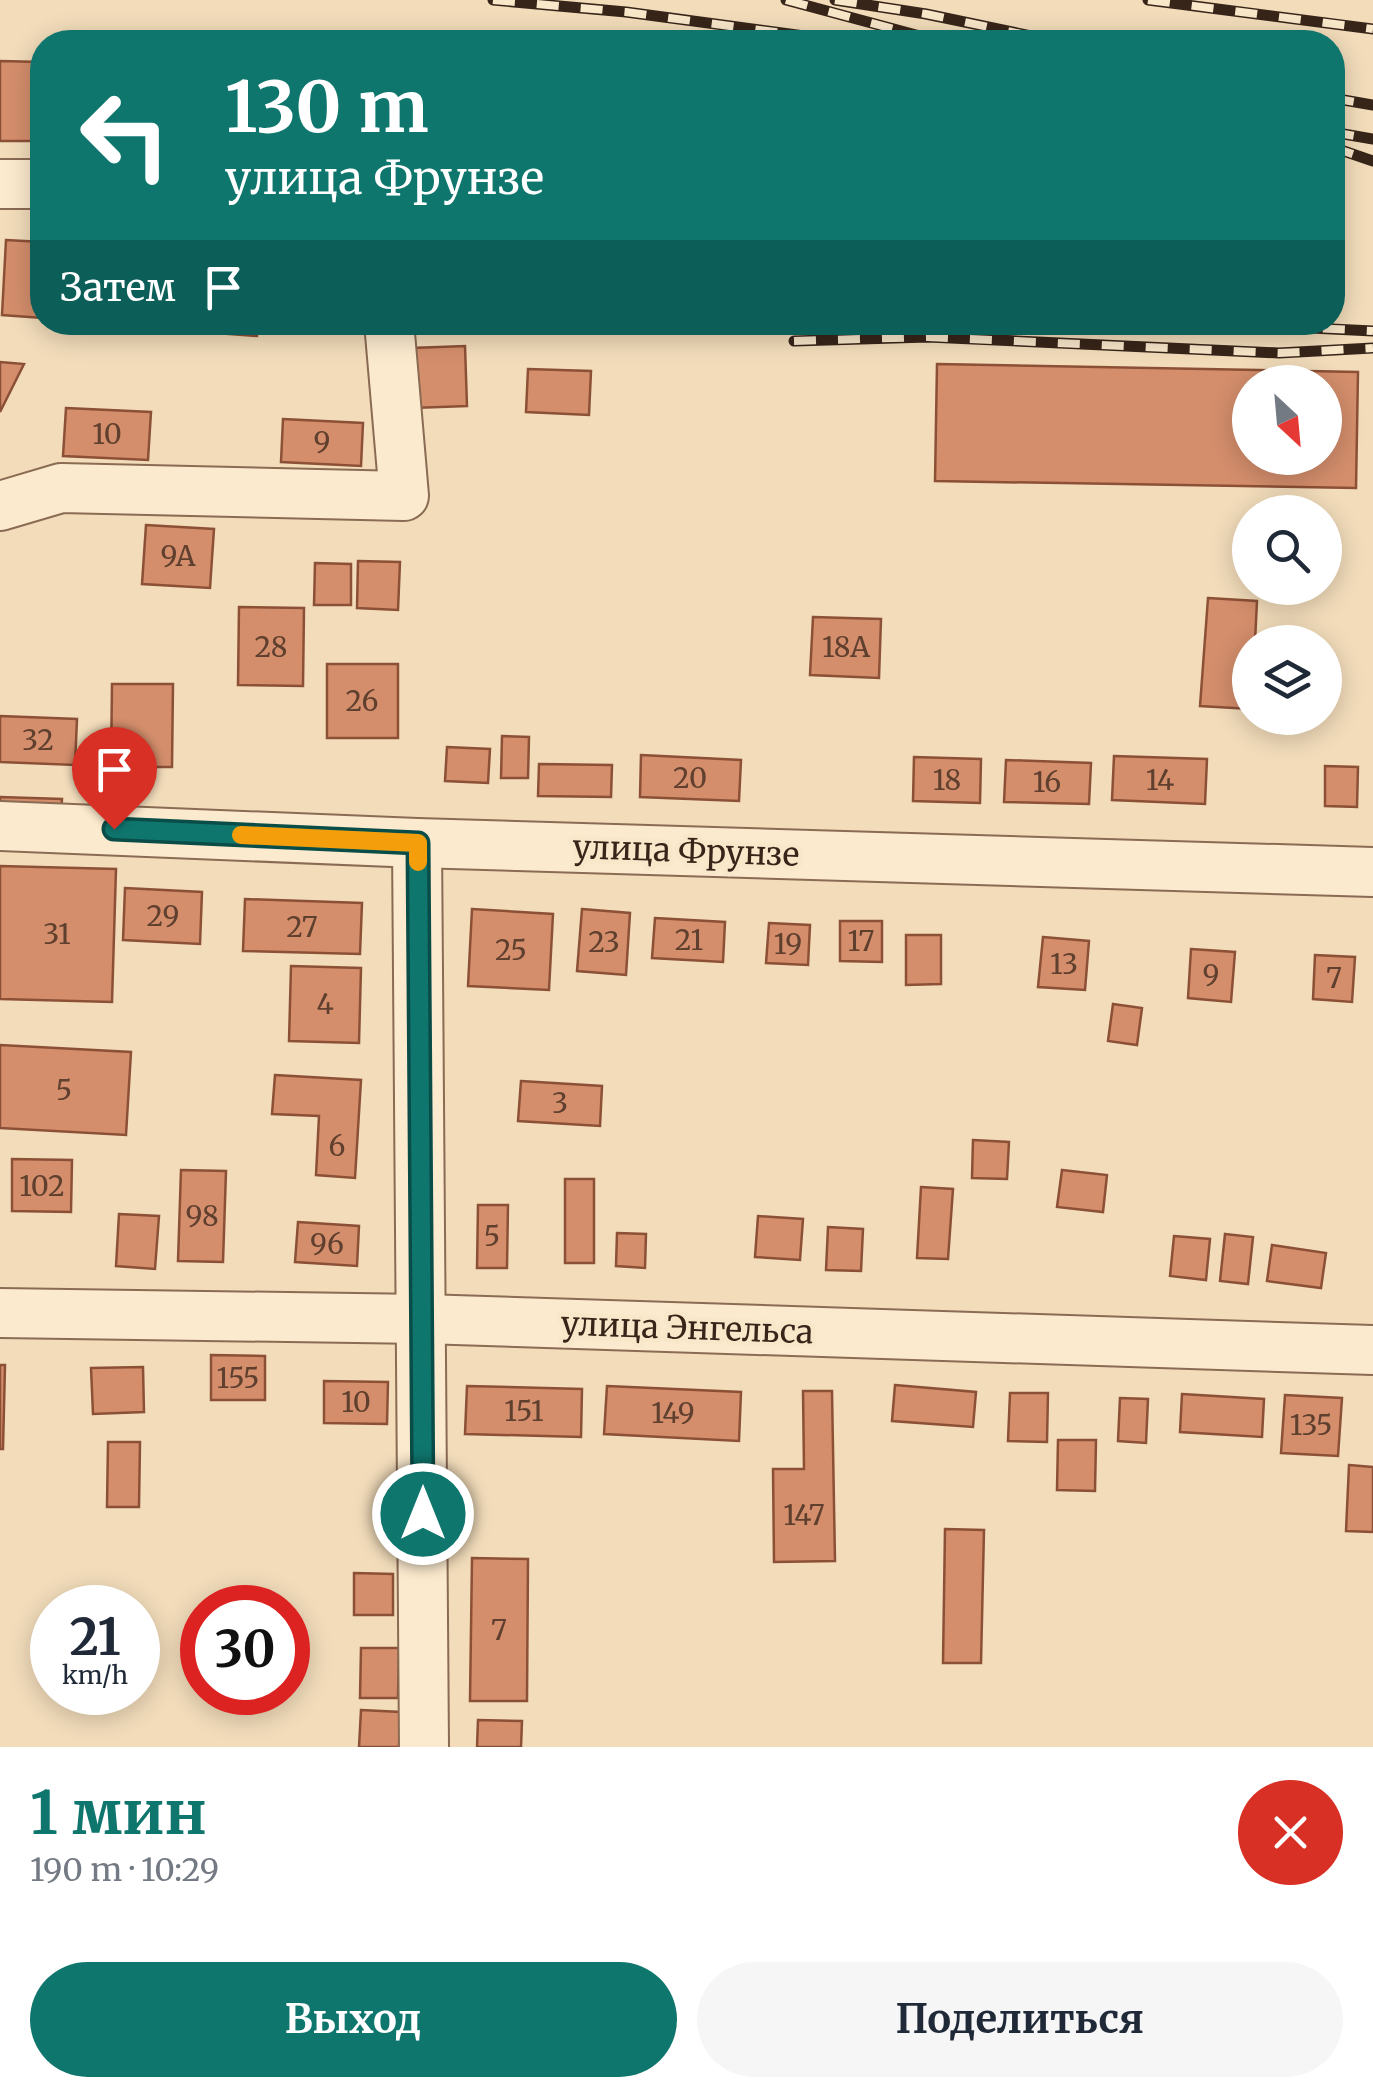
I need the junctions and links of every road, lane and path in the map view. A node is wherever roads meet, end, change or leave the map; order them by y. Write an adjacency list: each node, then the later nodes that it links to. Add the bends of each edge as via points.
1 (0, 184): 2 (street)
2 (30, 184)
3 (389, 335): 4 (street, via 404,496 61,488)
4 (0, 506)
5 (0, 826): 6 (street, улица Фрунзе)
6 (418, 843): 7 (street, улица Фрунзе); 9 (street)
7 (1373, 872)
8 (0, 1314): 9 (street, улица Энгельса)
9 (423, 1319): 10 (street, улица Энгельса); 11 (street)
10 (1373, 1350)
11 (424, 1747)

